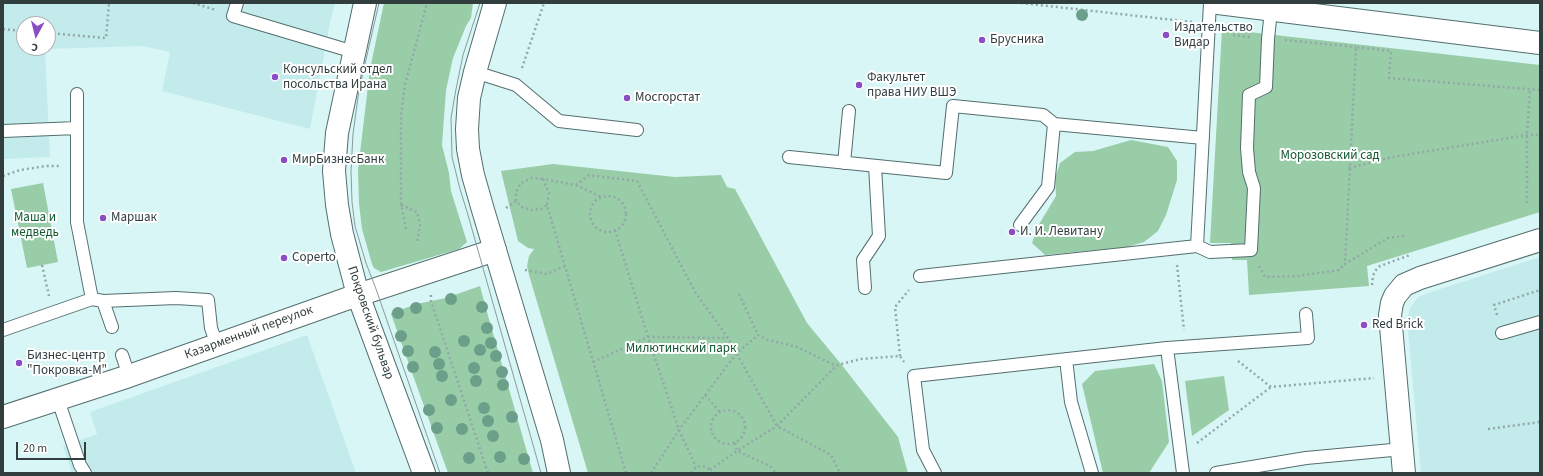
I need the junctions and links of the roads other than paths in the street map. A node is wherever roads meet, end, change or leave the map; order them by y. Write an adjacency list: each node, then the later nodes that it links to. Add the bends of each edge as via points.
1 (237, 3): 8 (lane, via 233,16)
2 (364, 3): 8 (street, Покровский бульвар)
3 (495, 3): 9 (street)
4 (1210, 3): 16 (lane)
5 (1218, 3): 6 (street)
6 (1271, 10): 7 (street); 22 (lane, via 1266,87 1249,95 1248,172 1254,188 1251,250 1210,252)
7 (1540, 43)
8 (354, 52): 26 (street, Покровский бульвар, via 337,133 334,171 342,234)
9 (474, 72): 14 (lane, via 516,85 559,121); 23 (street, via 469,98 468,149 473,175)
10 (77, 94): 13 (lane)
11 (849, 111): 18 (lane)
12 (1054, 124): 16 (lane); 19 (lane, via 1043,115 953,106 946,173); 20 (lane, via 1048,187)
13 (77, 128): 15 (lane); 27 (lane, via 77,222)
14 (637, 130)
15 (3, 131)
16 (1203, 138): 22 (lane)
17 (789, 157): 18 (lane)
18 (844, 163): 19 (lane)
19 (875, 166): 25 (lane, via 879,236 863,260)
20 (1020, 225)
21 (1540, 240): 40 (street, via 1420,278 1404,285 1394,296 1390,315)
22 (1197, 246): 24 (lane)
23 (496, 250): 26 (street, Казарменный переулок); 43 (street, via 552,440)
24 (920, 276)
25 (865, 288)
26 (358, 295): 33 (street, Казарменный переулок); 42 (street, Покровский бульвар)
27 (98, 300): 30 (lane); 31 (lane); 33 (lane, via 208,300 211,328)
28 (1306, 314): 34 (lane, via 1308,338)
29 (1540, 322): 32 (lane)
30 (112, 327)
31 (3, 330)
32 (1502, 333)
33 (217, 345): 37 (street, Казарменный переулок)
34 (1167, 348): 36 (lane); 46 (lane)
35 (122, 355): 37 (lane)
36 (1066, 359): 44 (lane, via 914,376 923,450); 45 (lane, via 1071,402)
37 (129, 376): 38 (street, Казарменный переулок)
38 (58, 400): 39 (street, Казарменный переулок); 41 (lane)
39 (3, 417)
40 (1403, 449): 47 (lane, via 1306,458); 48 (street)
41 (85, 473)
42 (424, 473)
43 (559, 473)
44 (934, 473)
45 (1092, 473)
46 (1183, 473)
47 (1216, 473)
48 (1404, 473)

